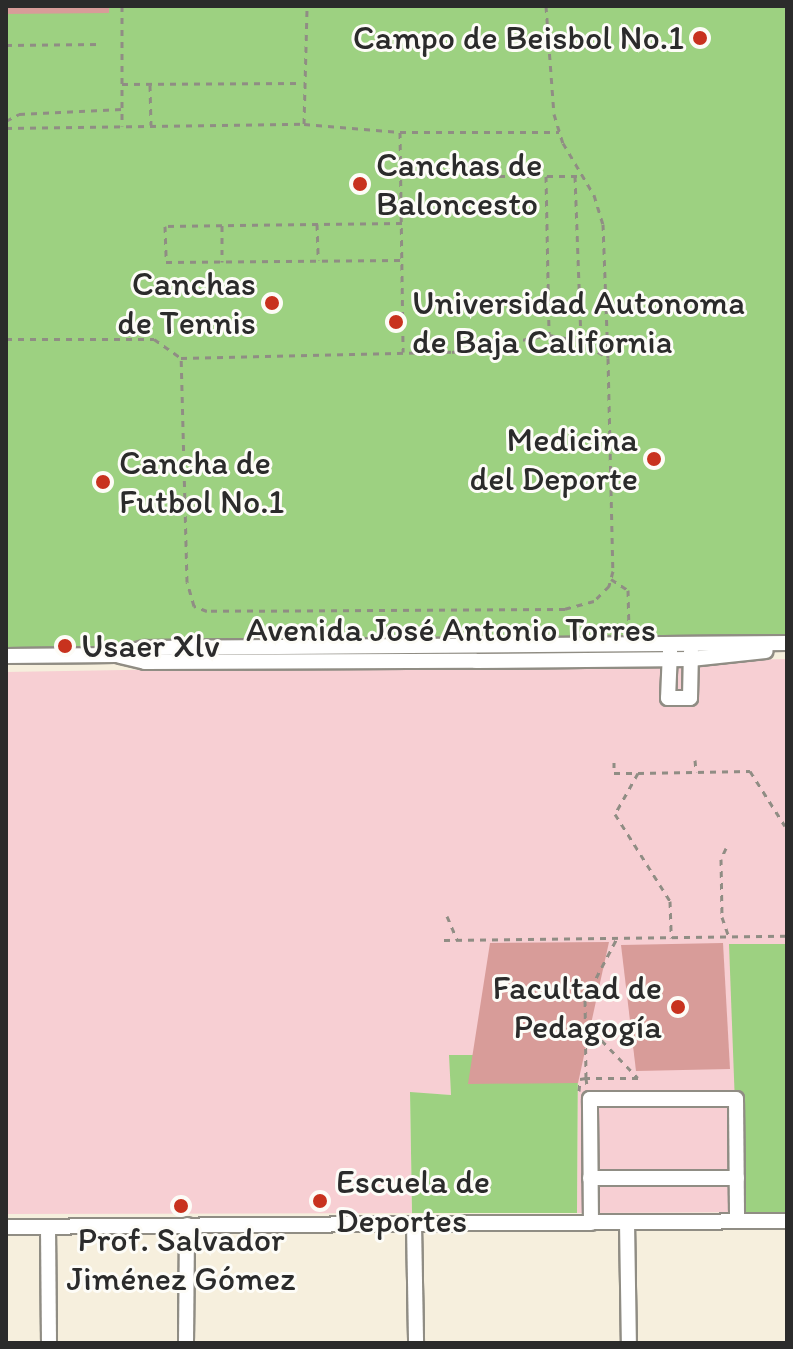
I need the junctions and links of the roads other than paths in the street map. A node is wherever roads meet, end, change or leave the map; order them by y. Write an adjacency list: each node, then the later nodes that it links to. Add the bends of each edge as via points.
1 (671, 642): 2 (street, Avenida José Antonio Torres); 3 (street, Avenida José Antonio Torres); 8 (street)
2 (692, 642): 4 (street, Avenida José Antonio Torres); 9 (street)
3 (474, 644): 5 (street, Avenida José Antonio Torres); 10 (street)
4 (787, 644): 9 (street, Avenida José Antonio Torres)
5 (312, 646): 6 (street, Avenida José Antonio Torres, via 145,648); 11 (street)
6 (116, 655): 7 (street, Avenida José Antonio Torres); 11 (street, Avenida José Antonio Torres, via 145,662)
7 (6, 656)
8 (670, 659): 9 (street, Avenida José Antonio Torres); 9 (street, via 668,698 690,698); 10 (street, Avenida José Antonio Torres)
9 (691, 659)
10 (476, 661): 11 (street, Avenida José Antonio Torres)
11 (314, 662)
12 (590, 1178): 13 (street); 13 (street, via 590,1099 736,1099); 17 (street)
13 (737, 1178): 14 (street)
14 (737, 1221): 15 (street); 16 (street)
15 (787, 1221)
16 (627, 1222): 17 (street); 25 (street)
17 (591, 1223): 18 (street)
18 (414, 1224): 19 (street); 24 (street)
19 (187, 1225): 21 (street); 23 (street)
20 (6, 1227): 21 (street)
21 (48, 1227): 22 (street)
22 (49, 1343)
23 (186, 1343)
24 (416, 1343)
25 (629, 1343)

